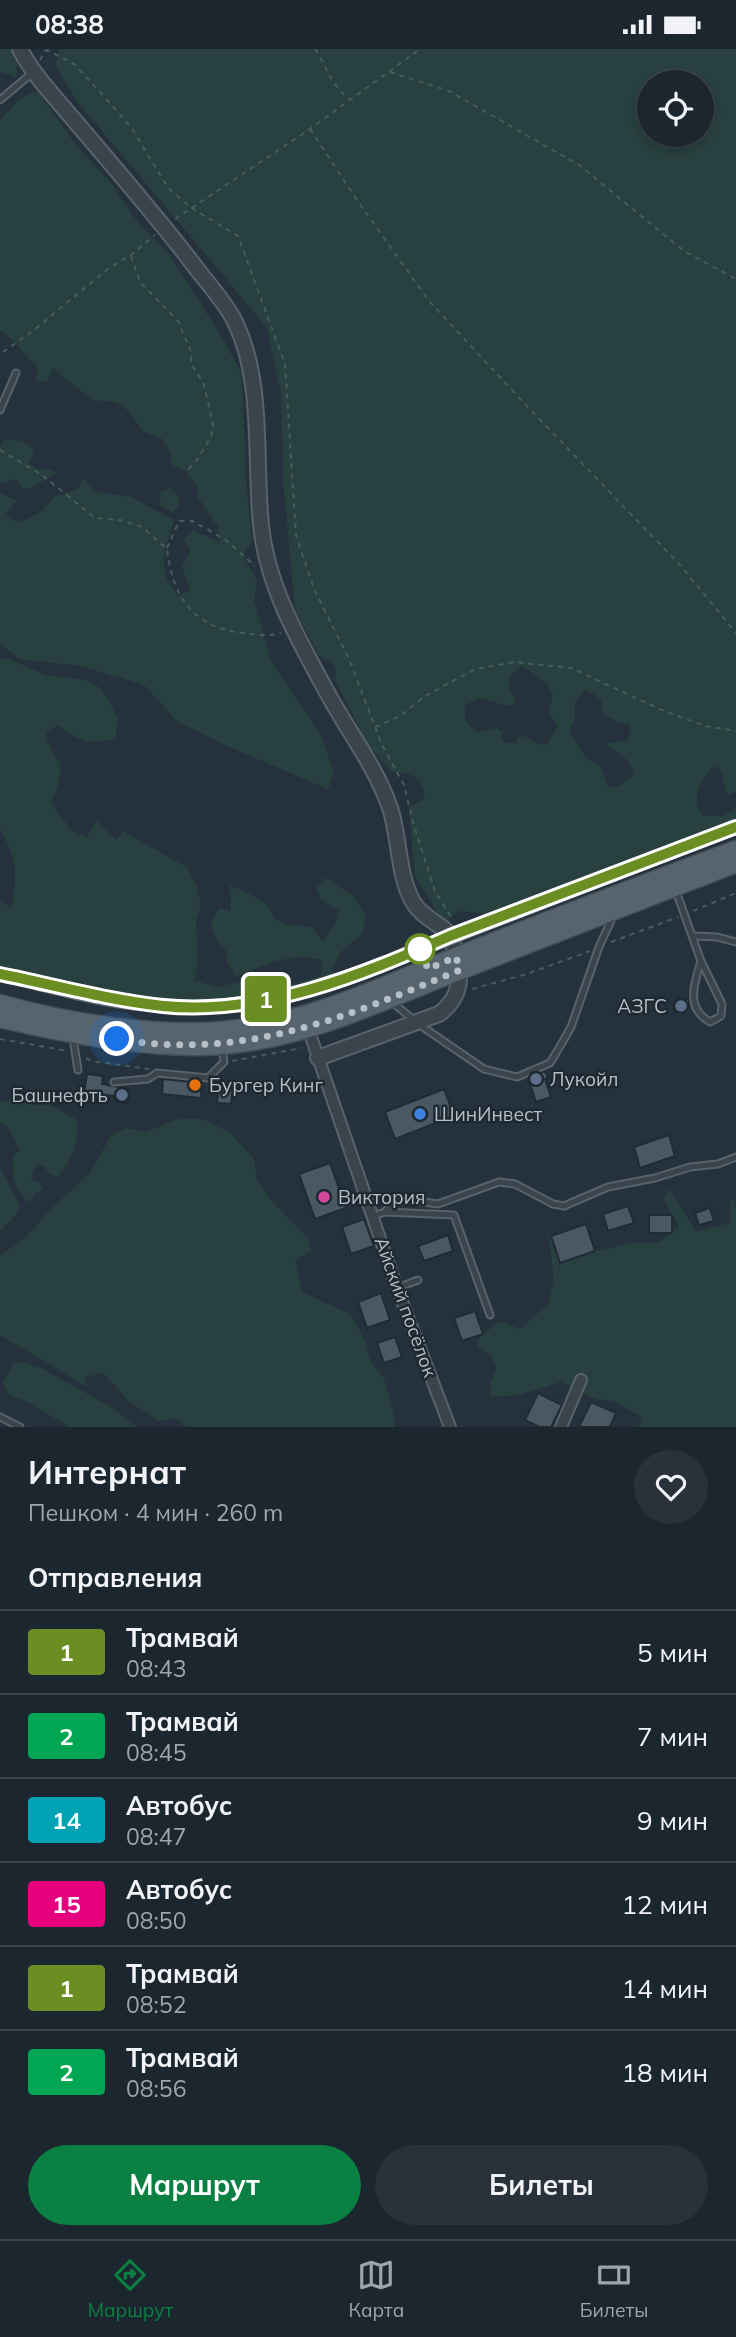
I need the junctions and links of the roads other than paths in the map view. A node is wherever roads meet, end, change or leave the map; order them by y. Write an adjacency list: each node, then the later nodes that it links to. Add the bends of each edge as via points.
1 (20, 49): 2 (street)
2 (34, 71): 3 (lane); 13 (street, via 232,316 246,346 252,379 261,526 269,569 294,629 390,806 413,901 447,932)
3 (0, 100)
4 (16, 373): 5 (lane)
5 (0, 410)
6 (736, 850): 13 (main road)
7 (736, 863): 8 (main road)
8 (675, 888): 9 (main road); 10 (lane)
9 (615, 911): 13 (main road); 17 (lane, via 571,1027 550,1063 516,1077 484,1069)
10 (693, 936): 11 (lane); 12 (lane)
11 (736, 942)
12 (701, 961): 12 (lane, via 722,1004 721,1016 710,1023 701,1017 691,993)
13 (459, 970): 14 (main road); 15 (main road, via 428,969 307,1014 230,1031 145,1031); 17 (street, via 458,992 447,1008)
14 (388, 999): 17 (lane); 18 (main road)
15 (0, 1004)
16 (0, 1018): 19 (main road)
17 (417, 1023): 21 (street)
18 (308, 1028): 20 (main road); 21 (street, Айский посёлок)
19 (71, 1031): 20 (main road, via 140,1043); 22 (lane)
20 (222, 1045): 23 (lane, via 224,1062 208,1078 157,1073 148,1079)
21 (318, 1058): 26 (street, Айский посёлок)
22 (78, 1070)
23 (114, 1082)
24 (736, 1157): 25 (lane, via 608,1187 564,1206 515,1184 499,1182 438,1204 409,1199 392,1203)
25 (385, 1212): 26 (lane); 29 (lane, via 454,1215)
26 (373, 1216): 28 (street, Айский посёлок)
27 (418, 1280): 28 (lane)
28 (397, 1288): 33 (street, Айский посёлок)
29 (491, 1315)
30 (581, 1380): 34 (street)
31 (0, 1417): 32 (lane)
32 (20, 1427)
33 (450, 1427)
34 (561, 1427)

